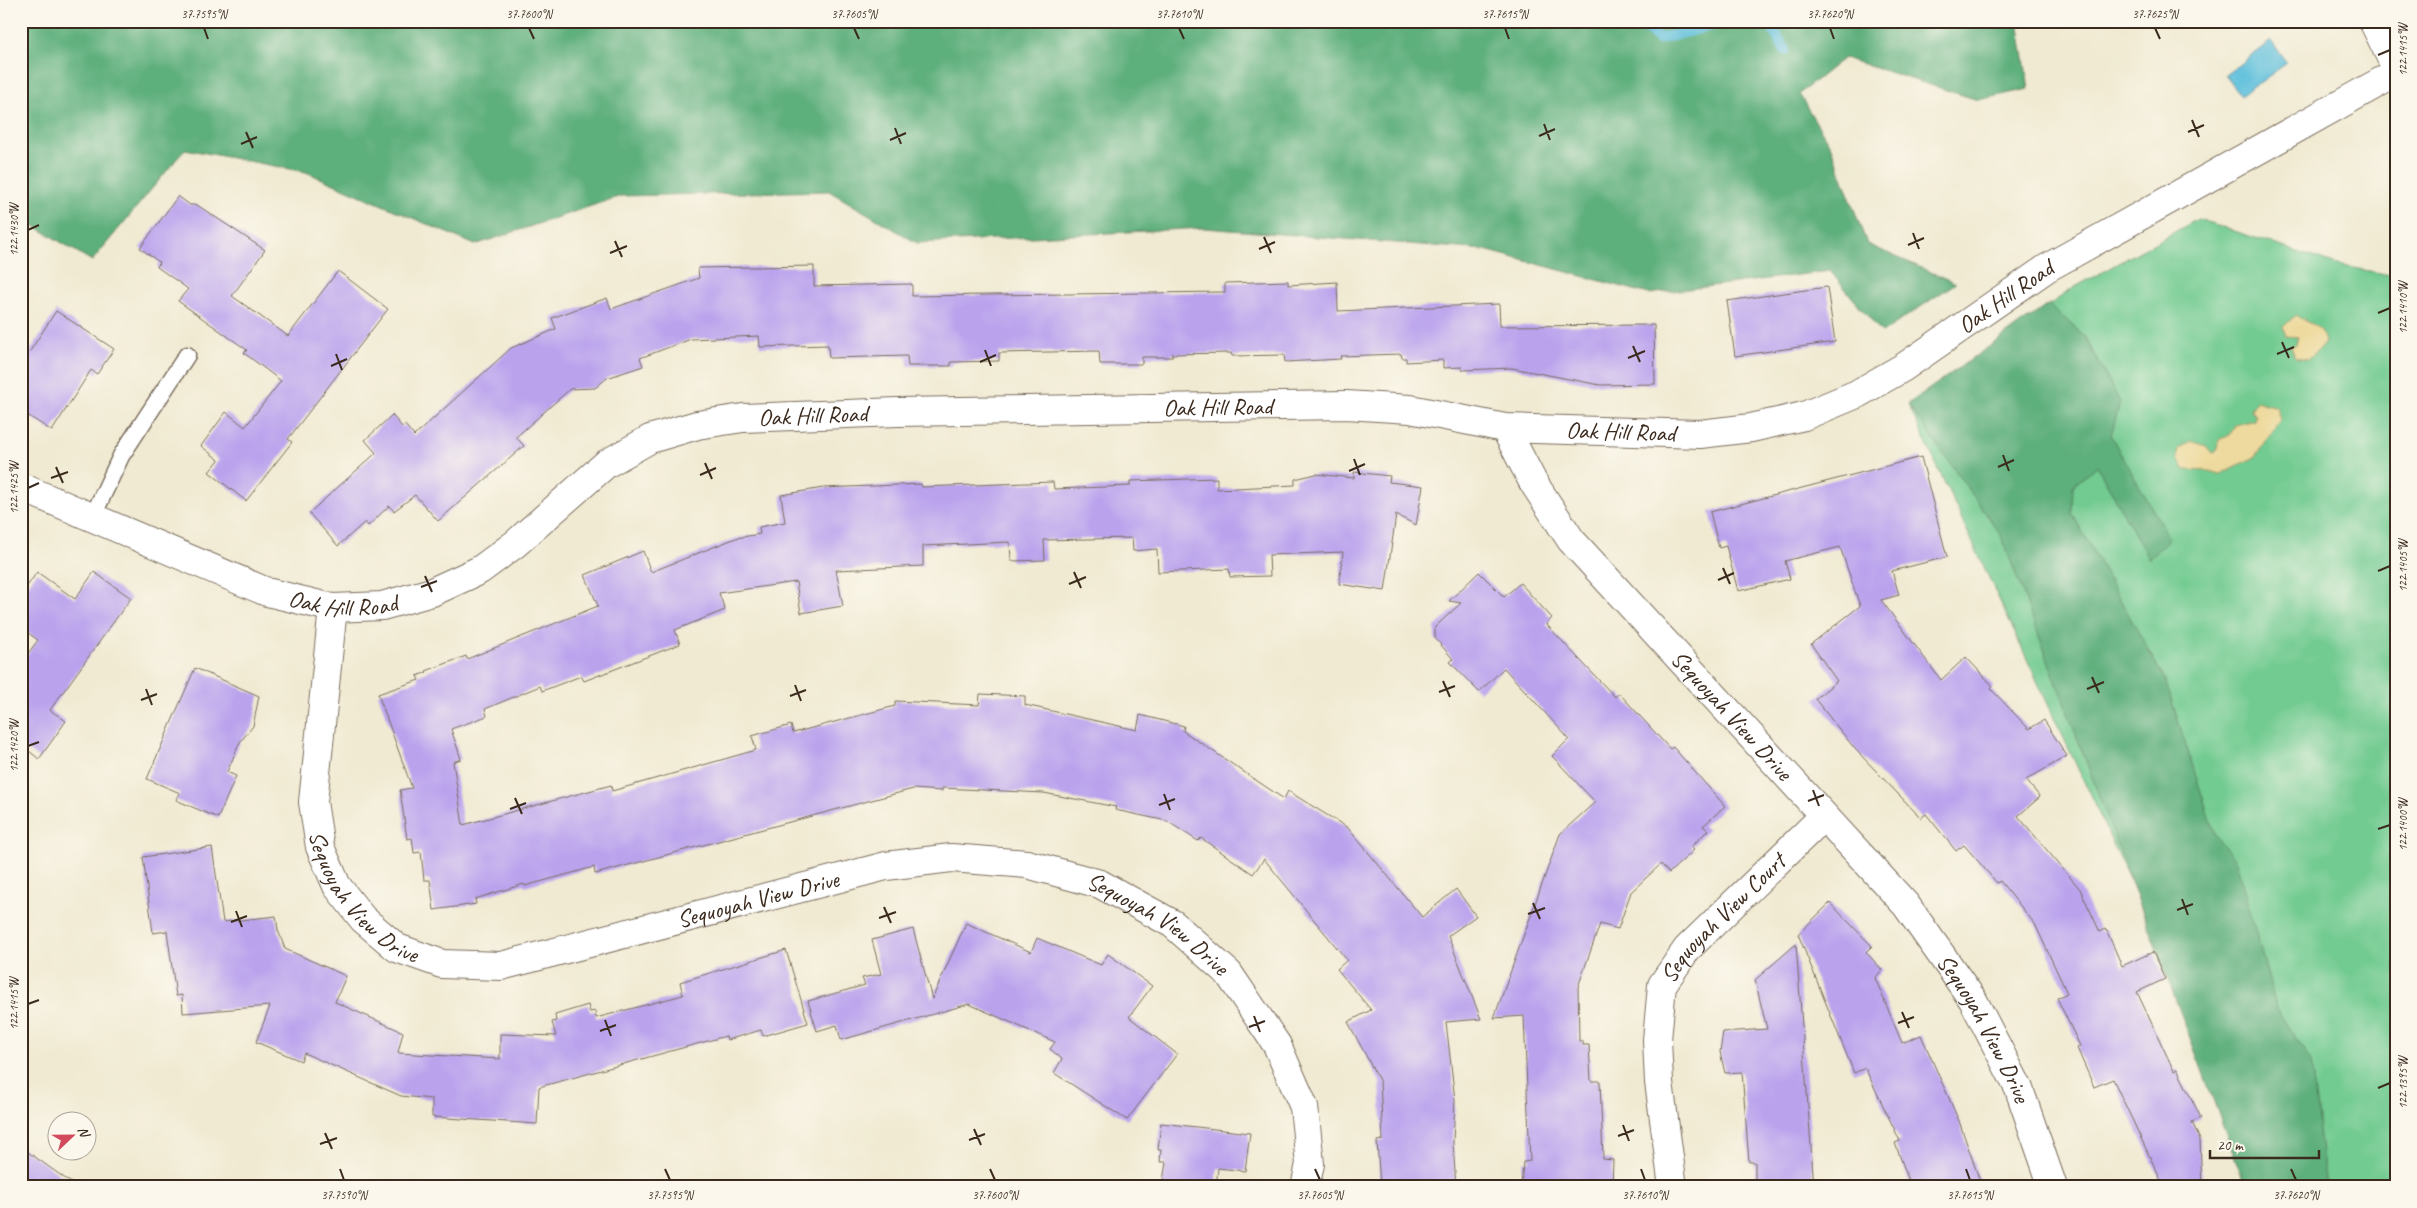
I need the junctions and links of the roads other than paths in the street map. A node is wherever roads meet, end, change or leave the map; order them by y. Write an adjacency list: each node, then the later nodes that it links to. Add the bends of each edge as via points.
1 (2374, 21): 2 (street)
2 (2396, 68)
3 (2396, 73): 5 (street, Oak Hill Road, via 2047,268 1904,367 1857,394 1804,416 1752,428 1700,434)
4 (187, 355): 7 (lane, via 121,456)
5 (1505, 428): 8 (street, Oak Hill Road, via 1410,409 1346,405 889,413 744,418 697,425 650,439 606,464 515,544 480,570 432,592 382,606); 9 (street, Sequoyah View Drive, via 1533,482 1571,540)
6 (21, 487): 7 (street, Oak Hill Road)
7 (93, 516): 8 (street, Oak Hill Road, via 267,592)
8 (333, 608): 10 (street, Sequoyah View Drive, via 313,802 320,847 338,886 363,919 398,948 442,964 501,966 886,866 951,858 1027,864 1100,884 1173,924 1229,974 1278,1045 1304,1108 1310,1164)
9 (1824, 816): 11 (street, Sequoyah View Court, via 1687,948 1662,985 1657,1040 1659,1082); 12 (street, Sequoyah View Drive, via 1906,905 1973,1000 2018,1089)
10 (1305, 1187)
11 (1673, 1187)
12 (2053, 1187)

